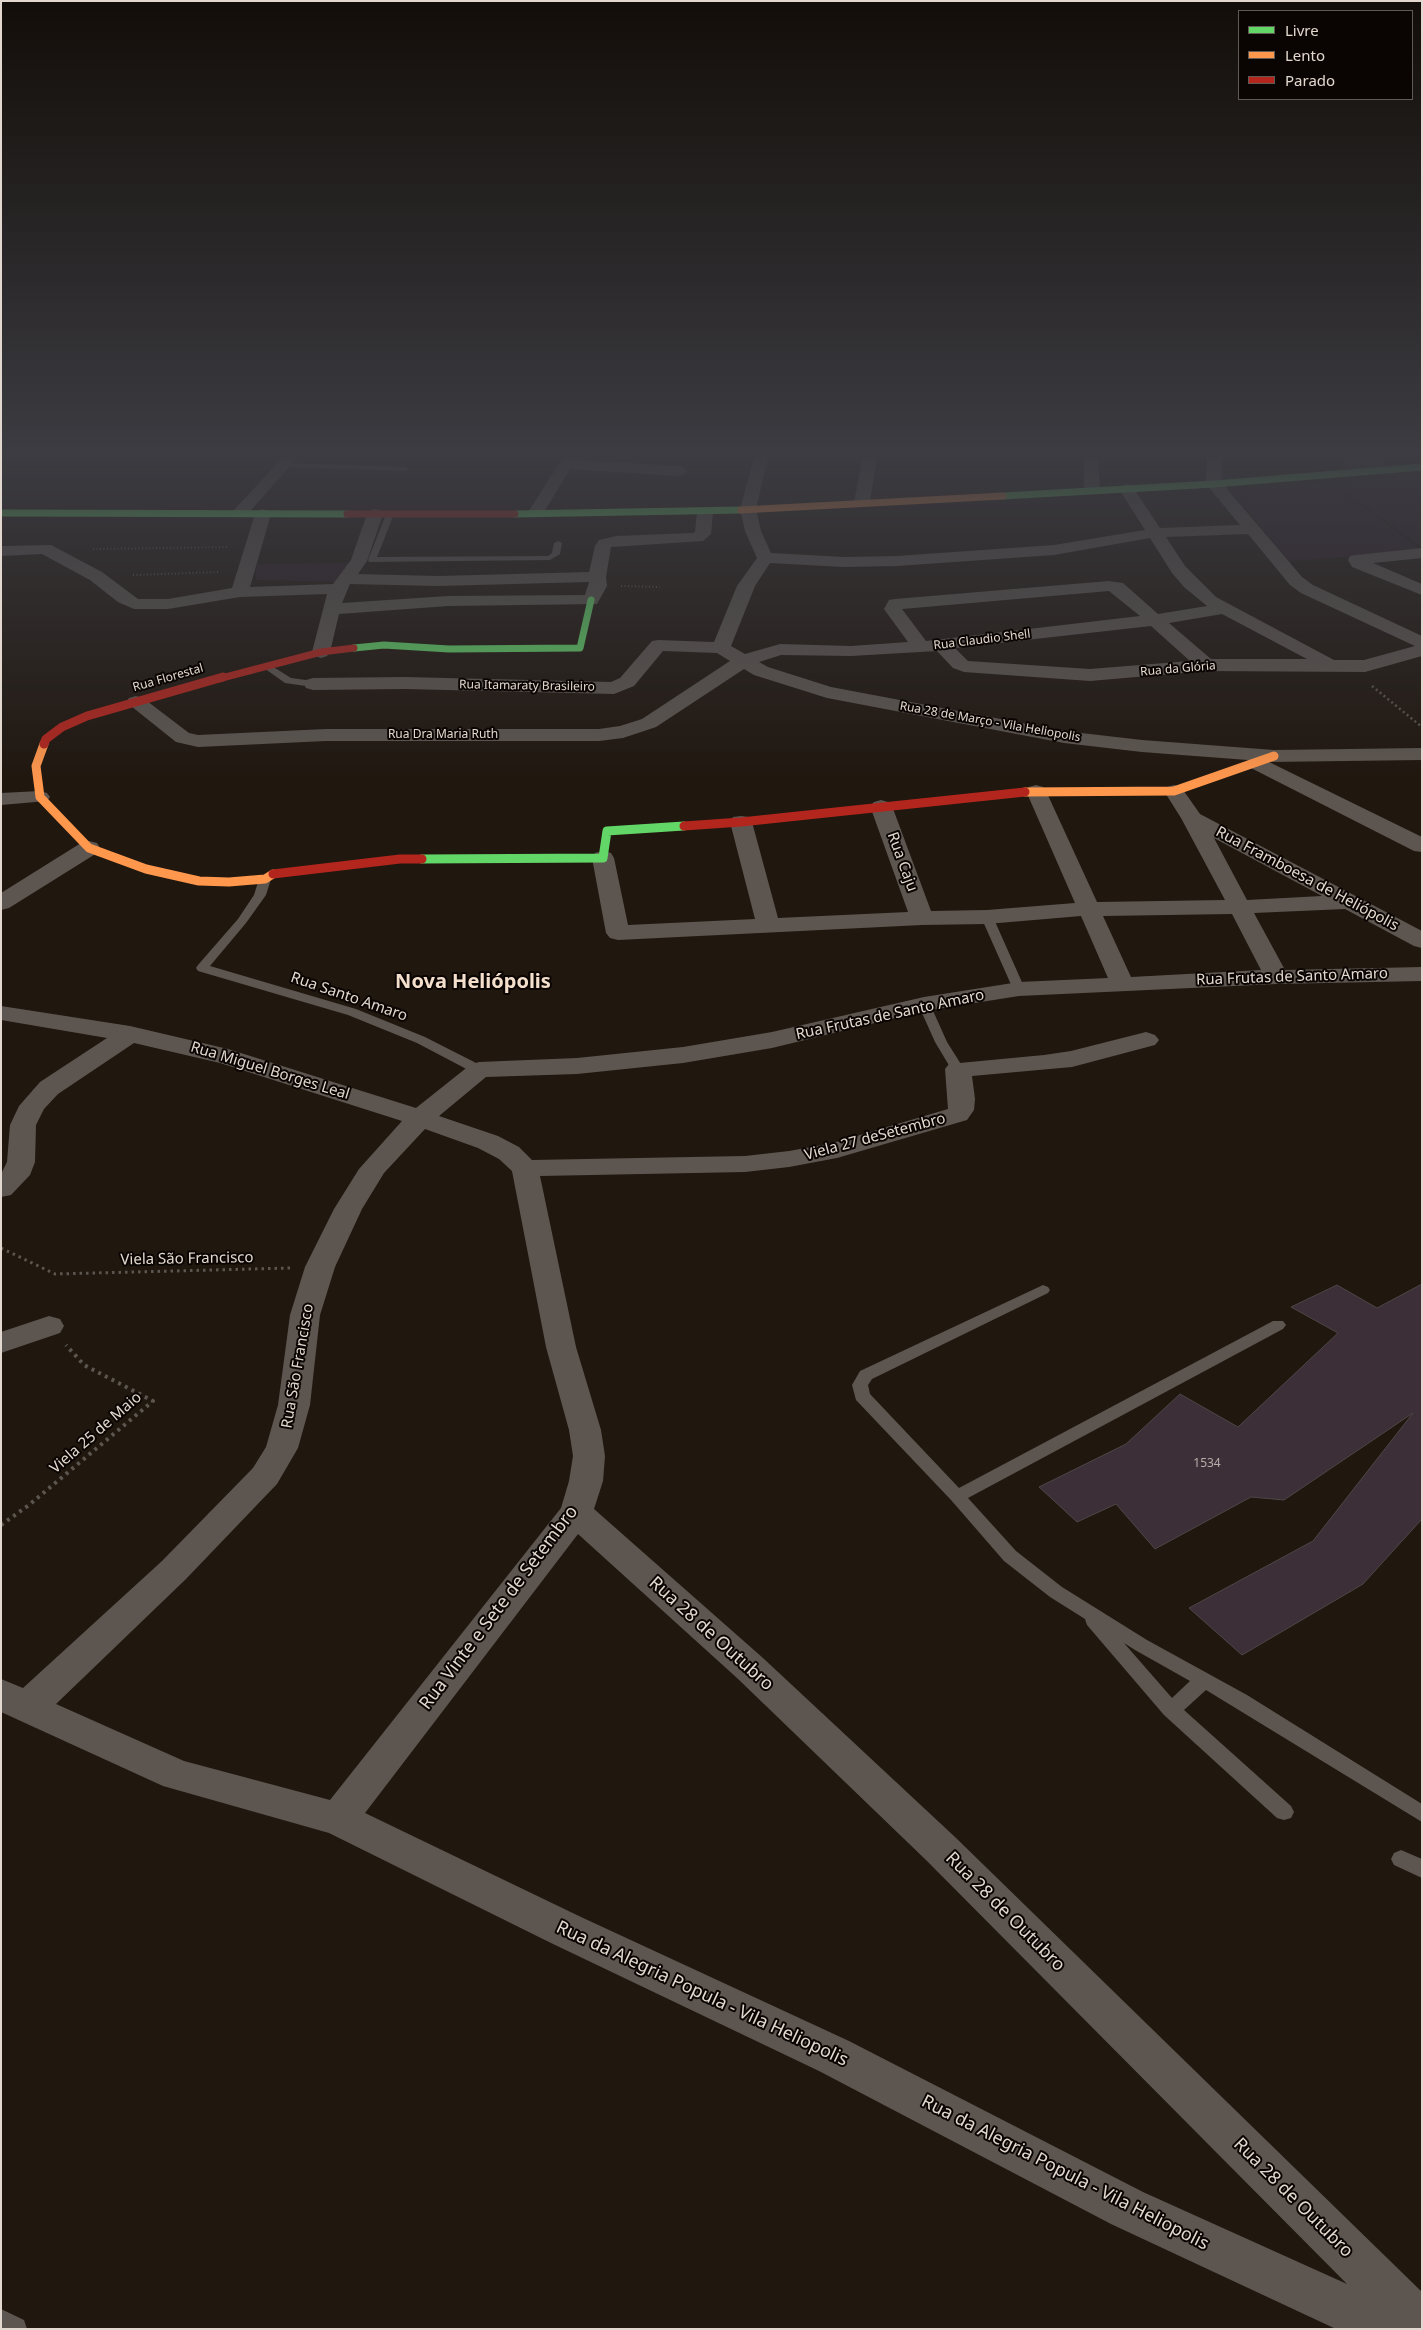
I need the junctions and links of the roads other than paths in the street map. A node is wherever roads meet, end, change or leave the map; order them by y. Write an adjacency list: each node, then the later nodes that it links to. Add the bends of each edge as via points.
1 (77, 566): 12 (street, via 134,604 168,604)
2 (246, 566): 12 (street)
3 (356, 566): 9 (street)
4 (599, 566): 10 (street)
5 (760, 566): 19 (street, via 746,586)
6 (1178, 566): 14 (street, via 1190,583)
7 (1283, 566): 16 (street, via 1307,589)
8 (1364, 566): 11 (street)
9 (342, 584): 10 (street, via 438,581); 12 (street); 13 (street)
10 (595, 588): 13 (street); 21 (street, Rua Florestal, via 580,648 449,649 384,645)
11 (1422, 590)
12 (240, 592)
13 (331, 609): 21 (street)
14 (1222, 609): 15 (street, Rua Claudio Shell); 25 (street)
15 (1154, 620): 17 (street, Rua Claudio Shell); 18 (street, via 1117,587 1109,586 893,605); 24 (street)
16 (1422, 642)
17 (942, 645): 18 (street, Rua Claudio Shell); 24 (street, Rua da Glória, via 964,666 1076,675)
18 (921, 647): 22 (street, Rua Claudio Shell, via 851,651 780,649)
19 (722, 648): 22 (street, Rua 28 de Março - Vila Heliopolis); 26 (street, Rua Itamaraty Brasileiro, via 658,645 627,682 614,688)
20 (1422, 650): 25 (street, Rua da Glória, via 1378,664)
21 (321, 652): 23 (street, Rua Florestal)
22 (743, 661): 27 (street, Rua Dra Maria Ruth, via 649,723 623,732 599,735 326,735 190,740); 29 (street, Rua 28 de Março - Vila Heliopolis, via 770,674 827,692 1037,732)
23 (266, 666): 26 (lane, via 288,681); 27 (street, Rua Florestal)
24 (1206, 666): 25 (street, Rua da Glória)
25 (1341, 666)
26 (313, 684)
27 (136, 702): 32 (street, Rua Florestal, via 87,716 52,733 46,739 36,766)
28 (1422, 754): 29 (street, Rua 28 de Março - Vila Heliopolis)
29 (1265, 760): 31 (street); 37 (street)
30 (1036, 791): 31 (street); 34 (street); 44 (street)
31 (1174, 791): 35 (street)
32 (40, 797): 33 (street); 38 (street)
33 (1, 799)
34 (881, 806): 36 (street); 46 (street, Rua Caju)
35 (1192, 818): 41 (street, Rua Framboesa de Heliópolis); 43 (street)
36 (741, 822): 39 (street, via 607,831); 47 (street)
37 (1422, 846)
38 (89, 848): 40 (street, via 146,870 191,880 229,882); 42 (street)
39 (603, 858): 40 (street, via 400,859 277,872); 47 (street, via 618,933)
40 (265, 879): 58 (lane, Rua Santo Amaro, via 260,895 242,921 202,968 352,1012 421,1040)
41 (1351, 902): 43 (street); 48 (street, Rua Framboesa de Heliópolis)
42 (1, 903)
43 (1238, 907): 44 (street); 50 (street)
44 (1088, 909): 45 (street); 51 (street)
45 (988, 917): 46 (street); 52 (lane)
46 (922, 918): 47 (street)
47 (768, 926)
48 (1422, 941)
49 (1422, 974): 50 (street, Rua Frutas de Santo Amaro)
50 (1277, 977): 51 (street, Rua Frutas de Santo Amaro)
51 (1122, 983): 52 (street, Rua Frutas de Santo Amaro)
52 (1019, 989): 53 (street, Rua Frutas de Santo Amaro)
53 (924, 1004): 57 (lane, via 940,1042); 58 (street, Rua Frutas de Santo Amaro, via 772,1040 683,1055 577,1066)
54 (1, 1013): 55 (street, Rua Miguel Borges Leal)
55 (130, 1034): 59 (street, Rua Miguel Borges Leal, via 228,1057); 61 (street, via 49,1088 32,1106 23,1126 21,1162 16,1175)
56 (1146, 1040): 57 (street, via 1044,1063)
57 (958, 1069): 60 (street, Viela 27 deSetembro, via 962,1098 958,1114 837,1150 789,1160 745,1164)
58 (479, 1070): 59 (street, Rua São Francisco)
59 (420, 1118): 60 (street, Rua Miguel Borges Leal, via 488,1142 509,1153); 70 (street, Rua São Francisco, via 373,1169 348,1209 320,1267 305,1315 294,1405 282,1448 265,1476 174,1570)
60 (525, 1168): 67 (street, Rua Vinte e Sete de Setembro, via 561,1347 585,1430 589,1456 586,1481)
61 (1, 1189)
62 (1043, 1290): 66 (lane, via 866,1375 860,1385 862,1396)
63 (1278, 1325): 66 (lane)
64 (49, 1326): 65 (street)
65 (1, 1344)
66 (957, 1496): 68 (lane, via 1010,1556)
67 (576, 1512): 74 (street, Rua Vinte e Sete de Setembro); 78 (street, Rua 28 de Outubro, via 750,1668 941,1849)
68 (1084, 1609): 69 (lane, via 1141,1646); 71 (lane)
69 (1204, 1680): 71 (lane); 73 (lane)
70 (14, 1701): 74 (street, Rua da Alegria Popula - Vila Heliopolis, via 177,1775)
71 (1171, 1710): 72 (lane)
72 (1284, 1812)
73 (1422, 1814)
74 (338, 1819): 80 (street, Rua da Alegria Popula - Vila Heliopolis, via 834,2056 1127,2208)
75 (1401, 1859): 76 (lane)
76 (1422, 1869)
77 (1, 2321): 79 (lane)
78 (1422, 2326)
79 (15, 2329)
80 (1390, 2329)

